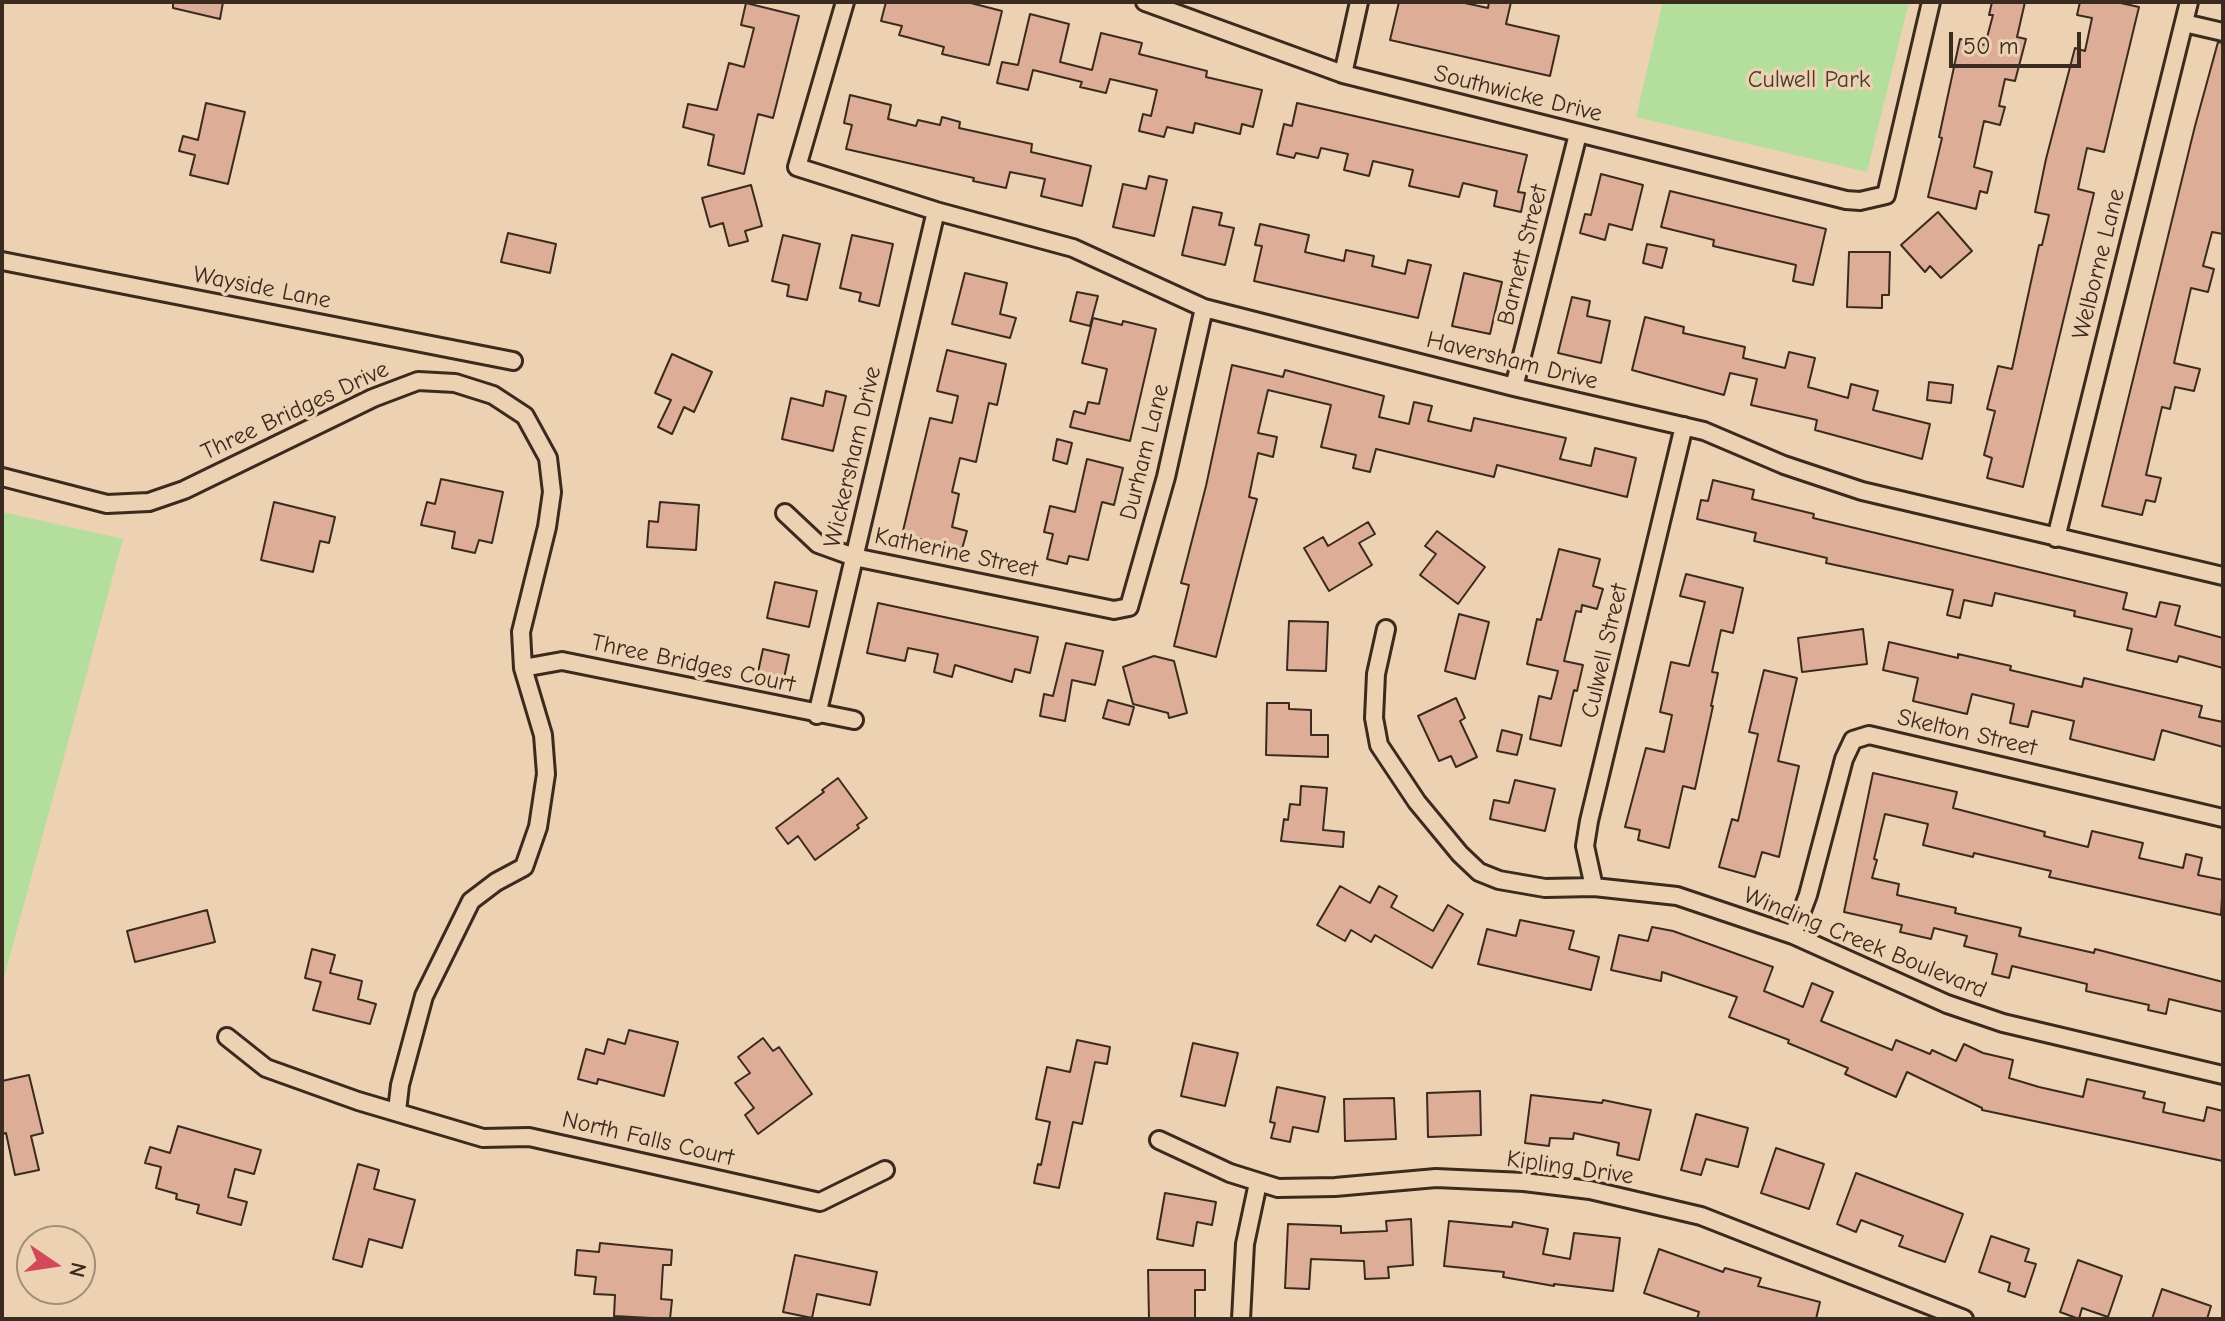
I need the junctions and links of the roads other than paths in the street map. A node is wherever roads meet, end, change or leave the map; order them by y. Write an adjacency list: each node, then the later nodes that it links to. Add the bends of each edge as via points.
1 (845, 2): 10 (street, Haversham Drive, via 797,167)
2 (1145, 2): 8 (street, Southwicke Drive)
3 (1359, 2): 8 (street)
4 (1931, 2): 9 (street, Southwicke Drive, via 1886,195 1846,200)
5 (2189, 2): 6 (street, Welborne Lane)
6 (2184, 23): 7 (street); 18 (street, Welborne Lane)
7 (2223, 32)
8 (1343, 74): 9 (street, Southwicke Drive)
9 (1578, 134): 14 (street, Barnett Street)
10 (936, 211): 12 (street, Haversham Drive, via 1073,248); 19 (street, Wickersham Drive)
11 (2, 261): 13 (street, Wayside Lane)
12 (1204, 308): 14 (street, Haversham Drive); 21 (street, Durham Lane, via 1166,477)
13 (513, 361)
14 (1514, 387): 15 (street, Haversham Drive)
15 (1684, 426): 18 (street, Haversham Drive, via 1862,491); 27 (street, Culwell Street, via 1589,821 1585,846)
16 (2, 477): 23 (street, Three Bridges Drive, via 107,504 149,502 418,381 455,383 493,395 525,416 548,458 552,492 521,632)
17 (785, 513): 19 (street, Katherine Street, via 818,544)
18 (2056, 538): 20 (street, Haversham Drive)
19 (854, 557): 21 (street, Katherine Street, via 1114,610); 24 (street, Wickersham Drive)
20 (2223, 576)
21 (1129, 607)
22 (1386, 629): 27 (street, Winding Creek Boulevard, via 1374,718 1379,745 1417,802 1479,872 1545,888)
23 (523, 668): 24 (street, Three Bridges Court, via 562,661); 31 (street, Three Bridges Drive, via 543,735 546,774 538,827 524,867 471,901 424,996)
24 (817, 715): 25 (street, Three Bridges Court)
25 (854, 720)
26 (2223, 818): 28 (street, Skelton Street, via 1869,735 1853,740 1844,759)
27 (1594, 887): 28 (street, Winding Creek Boulevard, via 1677,896)
28 (1793, 935): 30 (street, Winding Creek Boulevard, via 1947,1004 2003,1023)
29 (227, 1037): 31 (street, North Falls Court, via 266,1068)
30 (2223, 1075)
31 (397, 1111): 33 (street, North Falls Court, via 483,1138 529,1137 820,1202)
32 (1159, 1140): 34 (street, Kipling Drive)
33 (885, 1170)
34 (1258, 1183): 35 (street, via 1245,1244); 36 (street, Kipling Drive, via 1335,1187 1436,1178 1590,1190 1701,1216)
35 (1241, 1319)
36 (1964, 1319)

